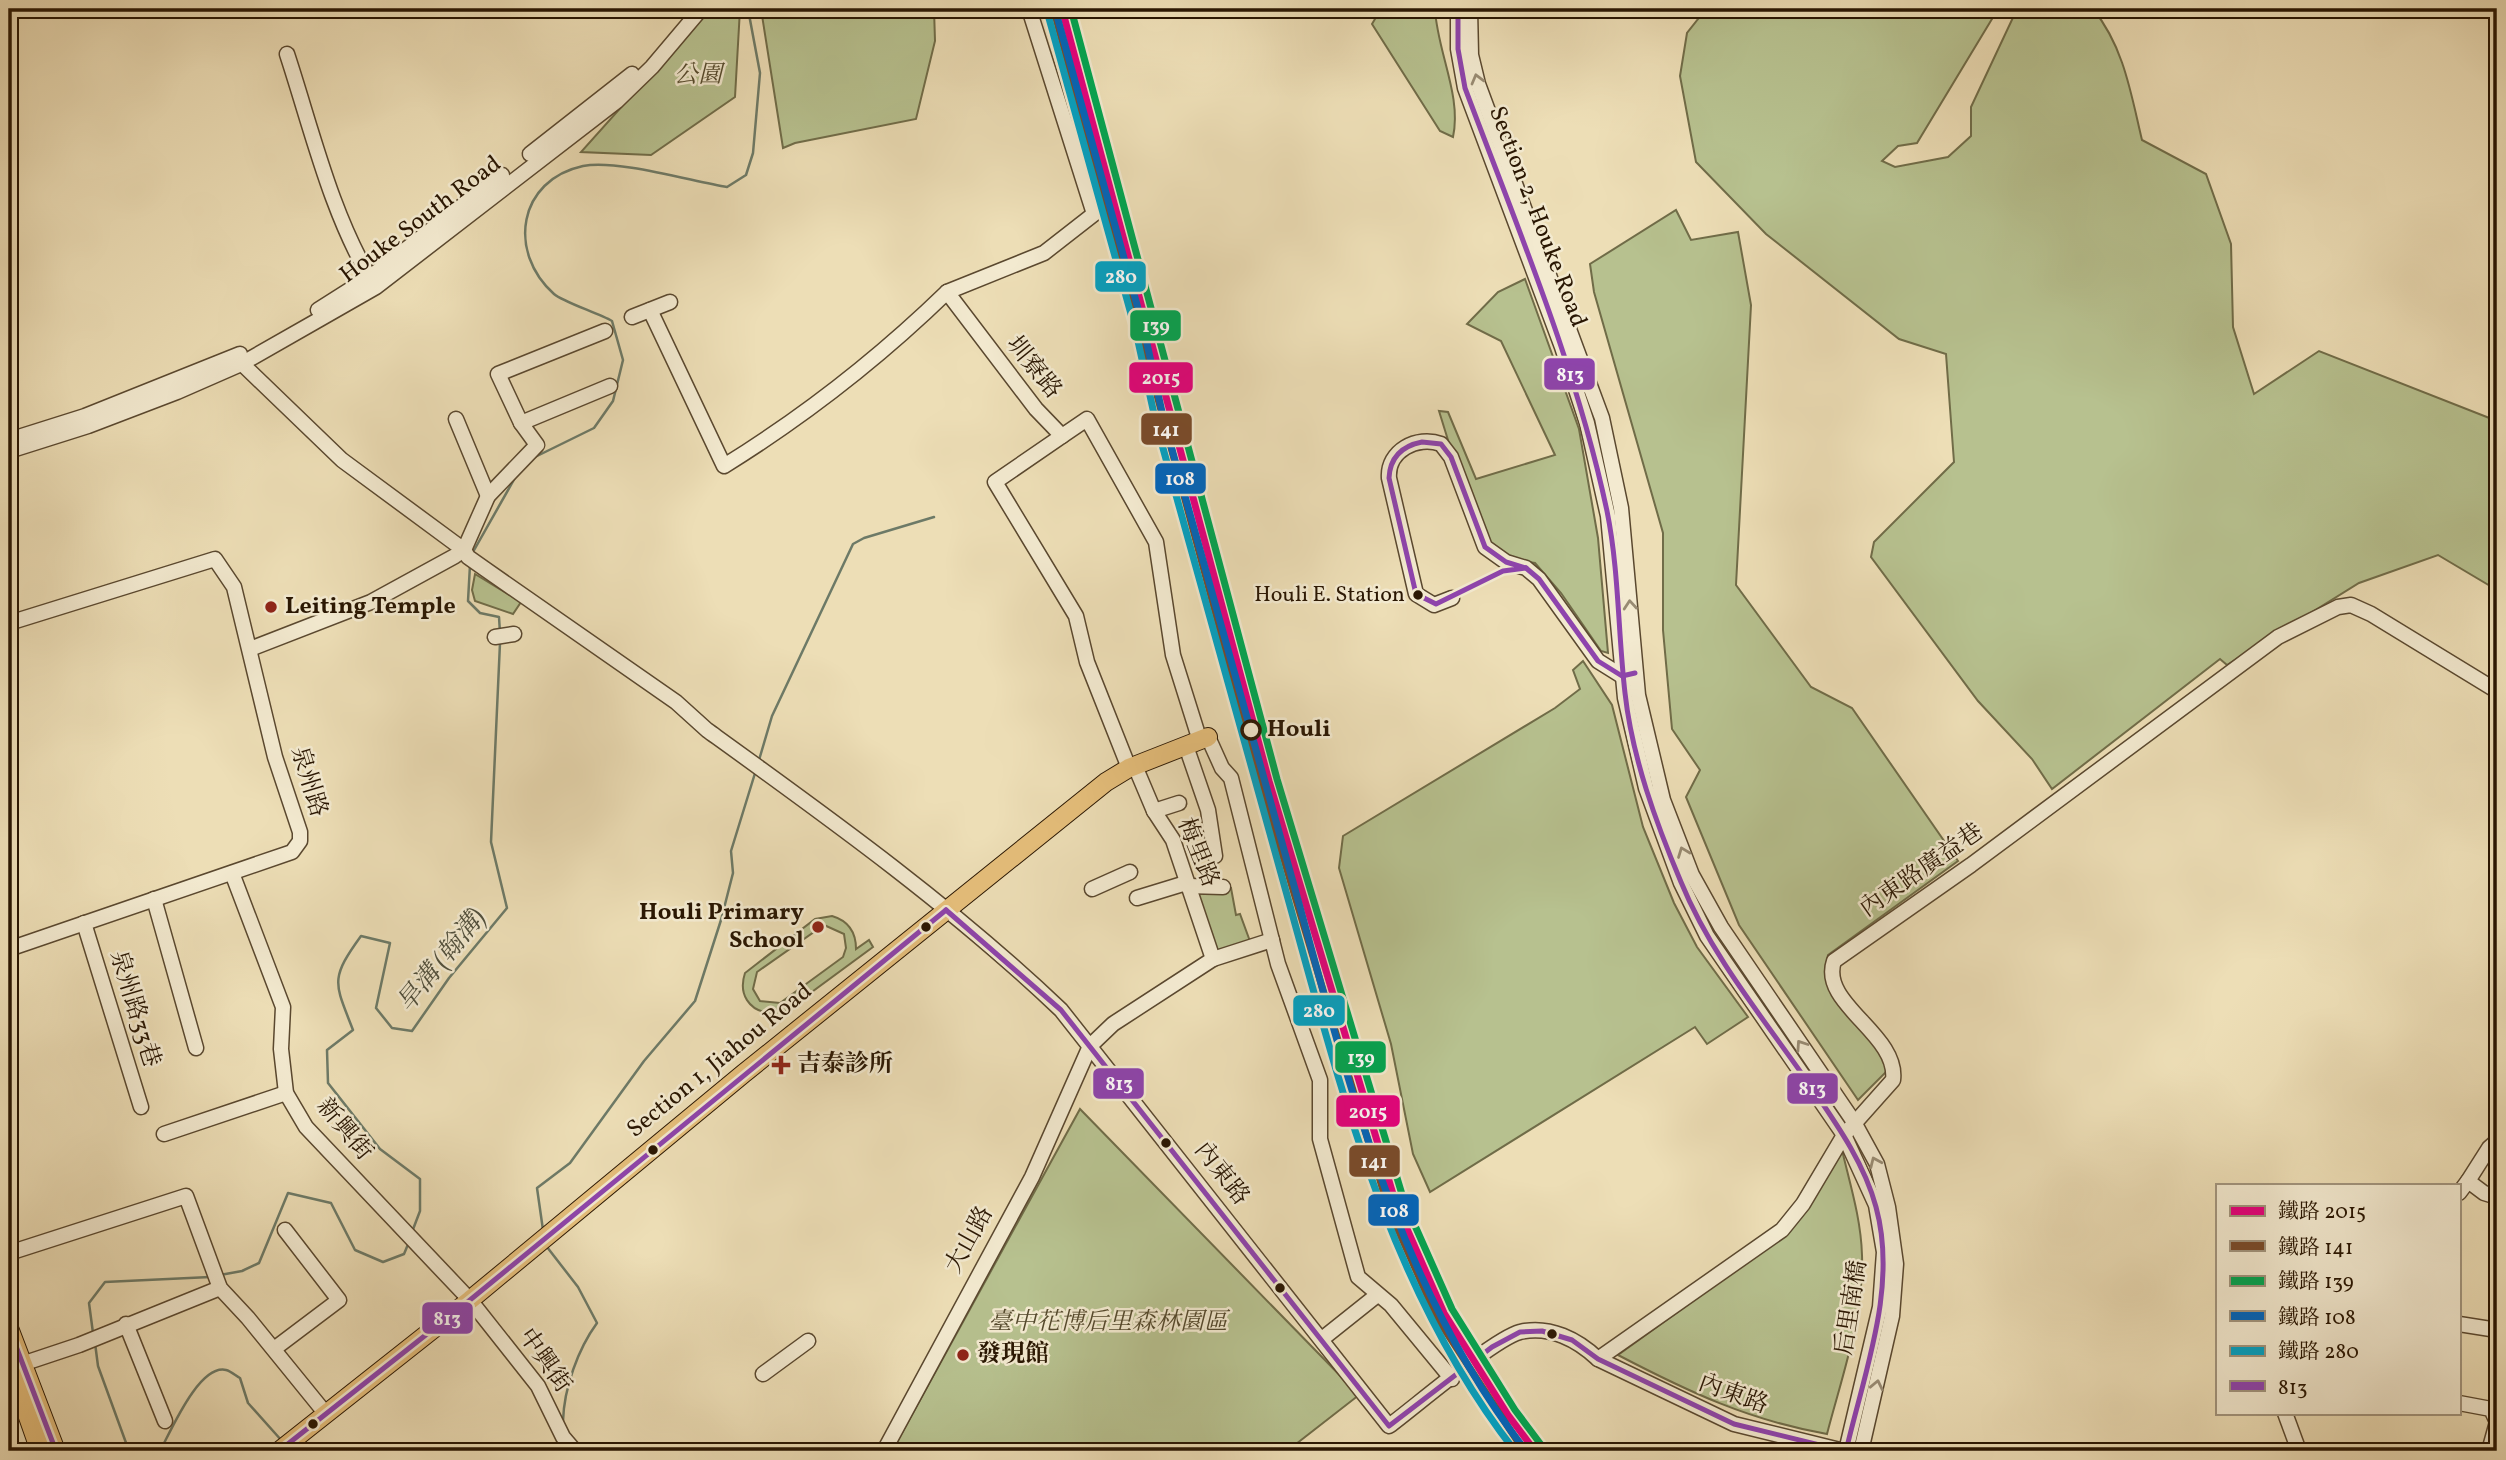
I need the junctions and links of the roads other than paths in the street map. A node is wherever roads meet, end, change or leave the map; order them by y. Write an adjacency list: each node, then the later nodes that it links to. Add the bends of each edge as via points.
1 (692, 9): 7 (street, Houke South Road, via 610,93)
2 (701, 9): 7 (street, Houke South Road, via 617,101)
3 (1029, 9): 8 (street, via 1094,215 1044,253)
4 (1458, 9): 28 (street, Section 2, Houke Road, via 1458,49 1465,88 1587,423 1608,516)
5 (1470, 9): 51 (street, Section 2, Houke Road, one-way to 5, via 1721,927 1692,875 1663,800 1638,695 1621,509 1602,418 1478,84 1471,55)
6 (287, 54): 7 (street, via 329,180)
7 (373, 282): 13 (street, Houke South Road)
8 (947, 292): 10 (street, via 780,431 724,466); 18 (street, 圳寮路)
9 (670, 302): 10 (street)
10 (650, 310): 11 (street)
11 (632, 317)
12 (605, 331): 17 (street, via 498,374)
13 (238, 360): 16 (street, Houke South Road); 22 (street, 內東路, via 342,460)
14 (610, 386): 17 (street)
15 (456, 419): 21 (street)
16 (86, 421): 19 (street, Houke South Road); 20 (street, Houke South Road)
17 (521, 423): 21 (street, via 537,445)
18 (1062, 436): 30 (street, 圳寮路, via 1087,419 1156,542 1173,655); 31 (street, 梅里路, via 995,482 1076,616 1087,662)
19 (9, 440)
20 (9, 451)
21 (488, 496): 22 (street)
22 (469, 556): 27 (street, via 371,603); 42 (street, 內東路, via 676,702)
23 (1452, 598): 28 (street, via 1434,605 1416,594 1389,478 1390,461 1402,449 1432,441 1441,444 1451,457 1485,547 1539,579 1598,661)
24 (9, 623): 27 (street, 泉州路, via 215,559 234,587)
25 (514, 634): 26 (street)
26 (495, 637)
27 (250, 649): 36 (street, 泉州路, via 300,841 292,852)
28 (1622, 676): 53 (street, Section 2, Houke Road, via 1646,788 1681,883 1707,936)
29 (2497, 691): 51 (street, 內東路廣益巷, via 2351,605 2326,611 2278,637 1971,865 1833,961 1830,971 1836,990 1886,1051 1894,1072 1887,1088)
30 (1198, 741): 31 (main road, Section 1, Jiahou Road); 34 (street); 44 (street, 梅里路, via 1231,778)
31 (1132, 767): 33 (street, 梅里路); 42 (main road, Section 1, Jiahou Road, via 1106,782)
32 (1179, 803): 33 (street)
33 (1154, 811): 37 (street, 梅里路, via 1173,840)
34 (1215, 856)
35 (1130, 872): 39 (street)
36 (232, 873): 41 (street, 泉州路); 49 (street, 新興街, via 283,1007)
37 (1186, 885): 38 (street); 40 (street); 46 (street, 梅里路)
38 (1223, 887)
39 (1092, 889)
40 (1137, 898)
41 (154, 900): 43 (street, 泉州路); 48 (street)
42 (946, 910): 47 (street, 內東路, via 1061,1010); 61 (main road, Section 1, Jiahou Road)
43 (84, 923): 45 (street, 泉州路); 50 (street, 泉州路33巷)
44 (1272, 940): 46 (street); 60 (street, 梅里路, via 1320,1080 1320,1139 1358,1276)
45 (9, 949)
46 (1213, 959): 47 (street, via 1113,1024)
47 (1090, 1046): 66 (street, 內東路); 81 (street, 大山路, via 1032,1177)
48 (196, 1048)
49 (286, 1093): 52 (street); 61 (street, 新興街, via 306,1127)
50 (141, 1107)
51 (1854, 1122): 53 (street, 內東路廣益巷); 83 (street, 后里南橋, one-way to 51, via 1892,1316 1896,1264 1877,1164)
52 (164, 1134)
53 (1844, 1135): 69 (street, 內東路廣益巷, via 1782,1230); 82 (street, 后里南橋, via 1875,1205 1884,1252 1880,1307)
54 (2497, 1141): 55 (street)
55 (2463, 1187): 56 (street)
56 (2497, 1197)
57 (285, 1230): 68 (street, via 339,1300)
58 (9, 1254): 59 (street, via 182,1195 188,1197)
59 (220, 1287): 62 (street); 68 (street)
60 (1376, 1296): 66 (street); 72 (street, 梅里路, via 1391,1306)
61 (470, 1300): 74 (main road, Section 1, Jiahou Road); 80 (street, 中興街, via 538,1386 563,1437)
62 (126, 1324): 70 (street); 76 (street)
63 (2460, 1324): 65 (street)
64 (9, 1328): 70 (main road)
65 (2497, 1330)
66 (1322, 1339): 72 (street, 內東路, via 1389,1426)
67 (808, 1341): 71 (street)
68 (274, 1349): 74 (street)
69 (1598, 1359): 72 (street, 內東路, via 1580,1343 1552,1333 1520,1332); 82 (street, 內東路, via 1734,1424)
70 (14, 1365): 77 (main road); 78 (main road)
71 (763, 1374)
72 (1452, 1379)
73 (2460, 1403): 85 (street, via 2491,1409 2497,1422)
74 (326, 1414): 79 (main road, Section 1, Jiahou Road)
75 (2285, 1414): 84 (street)
76 (165, 1422)
77 (40, 1451)
78 (56, 1451)
79 (279, 1451)
80 (575, 1451)
81 (884, 1451)
82 (1845, 1451)
83 (1861, 1451)
84 (2299, 1451)
85 (2489, 1451)

